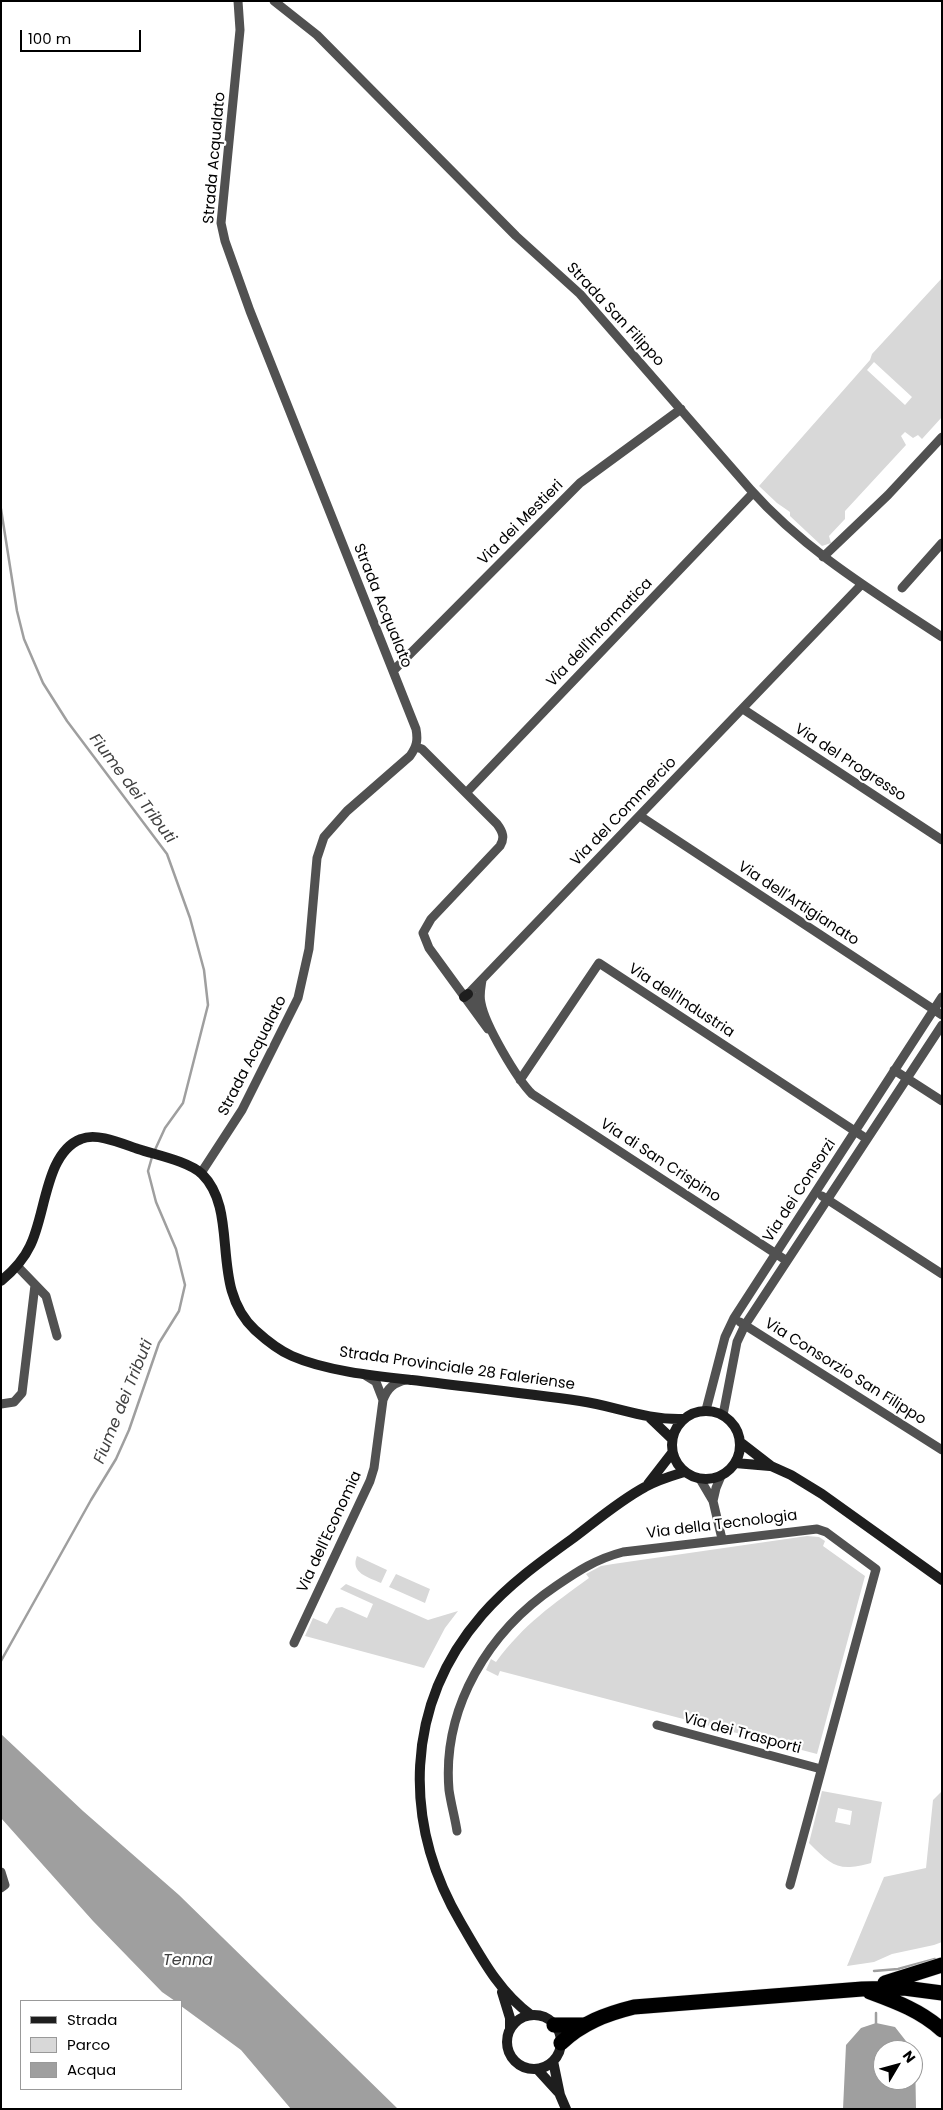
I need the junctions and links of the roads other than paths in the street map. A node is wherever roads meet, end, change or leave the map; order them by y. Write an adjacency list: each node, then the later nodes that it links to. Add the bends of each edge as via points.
1 (238, 1): 11 (street, Strada Acqualato, via 240,30 221,223 225,241)
2 (274, 1): 3 (street, Strada San Filippo, via 317,35 516,236 580,294)
3 (681, 409): 5 (street, Strada San Filippo); 11 (street, Via dei Mestieri, via 580,483)
4 (942, 437): 7 (street, via 882,502)
5 (753, 493): 7 (street, Strada San Filippo); 14 (street, Via dell'Informatica)
6 (942, 543): 9 (street)
7 (823, 557): 8 (street, Strada San Filippo)
8 (862, 584): 10 (street, Strada San Filippo); 12 (street, Via del Commercio)
9 (902, 588)
10 (942, 637)
11 (393, 671): 13 (street, Strada Acqualato, via 416,729)
12 (742, 709): 15 (street, Via del Commercio); 16 (street, Via del Progresso)
13 (416, 747): 14 (street, via 422,749); 30 (street, Strada Acqualato, via 400,766 347,811 324,837 317,858 309,949 298,998 242,1110)
14 (466, 793): 18 (street, via 497,824 503,841 427,924 423,933 429,948)
15 (640, 816): 17 (street, Via del Commercio); 21 (street, Via dell'Artigianato)
16 (942, 840)
17 (482, 980): 18 (street, Via del Commercio); 20 (street)
18 (466, 996): 20 (street, via 474,996); 23 (street)
19 (942, 997): 21 (street, Via dei Consorzi)
20 (480, 1004): 23 (street)
21 (938, 1012): 24 (street, Via dei Consorzi)
22 (942, 1025): 25 (street, Via dei Consorzi)
23 (496, 1039): 26 (street)
24 (894, 1070): 25 (street); 28 (street, Via dei Consorzi)
25 (907, 1078): 27 (street); 29 (street, Via dei Consorzi)
26 (520, 1080): 28 (street, Via dell'Industria, via 599,963); 33 (street, Via di San Crispino, via 532,1094)
27 (942, 1101)
28 (855, 1131): 29 (street, Via dell'Industria); 31 (street, Via dei Consorzi)
29 (867, 1139): 32 (street, Via dei Consorzi)
30 (201, 1173): 35 (main road, via 133,1147 97,1137 82,1138 66,1148 56,1162 31,1246); 42 (main road, Strada Provinciale 28 Faleriense, via 220,1209 229,1289 252,1328 292,1356)
31 (816, 1192): 32 (street); 33 (street, Via dei Consorzi)
32 (827, 1200): 34 (street, Via dei Consorzi); 36 (street)
33 (776, 1254): 34 (street, Via di San Crispino); 39 (street, Via dei Consorzi)
34 (787, 1261): 40 (street, Via dei Consorzi)
35 (18, 1267): 37 (main road); 38 (street)
36 (942, 1274)
37 (1, 1281)
38 (35, 1285): 41 (street, via 46,1296); 46 (street, via 22,1393 14,1402)
39 (734, 1318): 40 (street, Via Consorzio San Filippo); 47 (street, Via dei Consorzi, via 724,1338)
40 (745, 1325): 48 (street, Via dei Consorzi, via 737,1342); 53 (street, Via Consorzio San Filippo)
41 (57, 1336)
42 (363, 1374): 43 (main road, Strada Provinciale 28 Faleriense); 45 (street)
43 (380, 1376): 44 (main road, Strada Provinciale 28 Faleriense); 45 (street, via 385,1379)
44 (406, 1380): 45 (street); 49 (main road, Strada Provinciale 28 Faleriense, via 592,1403)
45 (384, 1390): 64 (street, Via dell'Economia, via 370,1481)
46 (1, 1404)
47 (706, 1410): 48 (main road); 50 (main road)
48 (723, 1415): 52 (main road, via 734,1426)
49 (649, 1418): 50 (main road, Strada Provinciale 28 Faleriense); 51 (main road, Strada Provinciale 28 Faleriense)
50 (682, 1419): 51 (main road)
51 (672, 1439): 54 (main road)
52 (740, 1442): 55 (main road); 56 (main road)
53 (942, 1450)
54 (672, 1453): 57 (main road); 60 (main road)
55 (736, 1463): 56 (main road); 58 (main road)
56 (771, 1466): 63 (main road, via 822,1494)
57 (684, 1472): 59 (main road); 60 (main road)
58 (721, 1476): 59 (main road); 61 (street)
59 (700, 1479): 61 (street)
60 (646, 1486): 72 (main road, via 542,1561 482,1614 457,1648 438,1684 426,1720 420,1803 427,1843 437,1876 457,1916)
61 (713, 1501): 62 (street)
62 (722, 1539): 66 (street, Via della Tecnologia, via 817,1529 826,1532 876,1569); 67 (street, Via della Tecnologia, via 603,1557 550,1590 505,1629 474,1676 462,1700 454,1730 449,1790)
63 (942, 1580)
64 (294, 1643)
65 (657, 1725): 66 (street, Via dei Trasporti)
66 (821, 1769): 69 (street, Via della Tecnologia)
67 (457, 1831)
68 (1, 1872): 70 (street, via 5,1885)
69 (790, 1884)
70 (1, 1888)
71 (942, 1965): 73 (highway)
72 (501, 1988): 75 (main road, via 516,2005); 78 (main road)
73 (862, 1989): 74 (highway, via 904,1988); 77 (highway, via 634,2007); 79 (highway, via 909,2007)
74 (942, 1993)
75 (531, 2015): 76 (main road, via 540,2016); 78 (main road)
76 (554, 2025): 77 (highway); 80 (main road)
77 (583, 2025): 80 (highway)
78 (510, 2029): 82 (main road, via 507,2037 509,2054 521,2066)
79 (942, 2030)
80 (561, 2044): 81 (main road)
81 (553, 2061): 82 (main road); 83 (main road)
82 (537, 2069): 83 (main road)
83 (560, 2095): 84 (main road)
84 (566, 2109)

